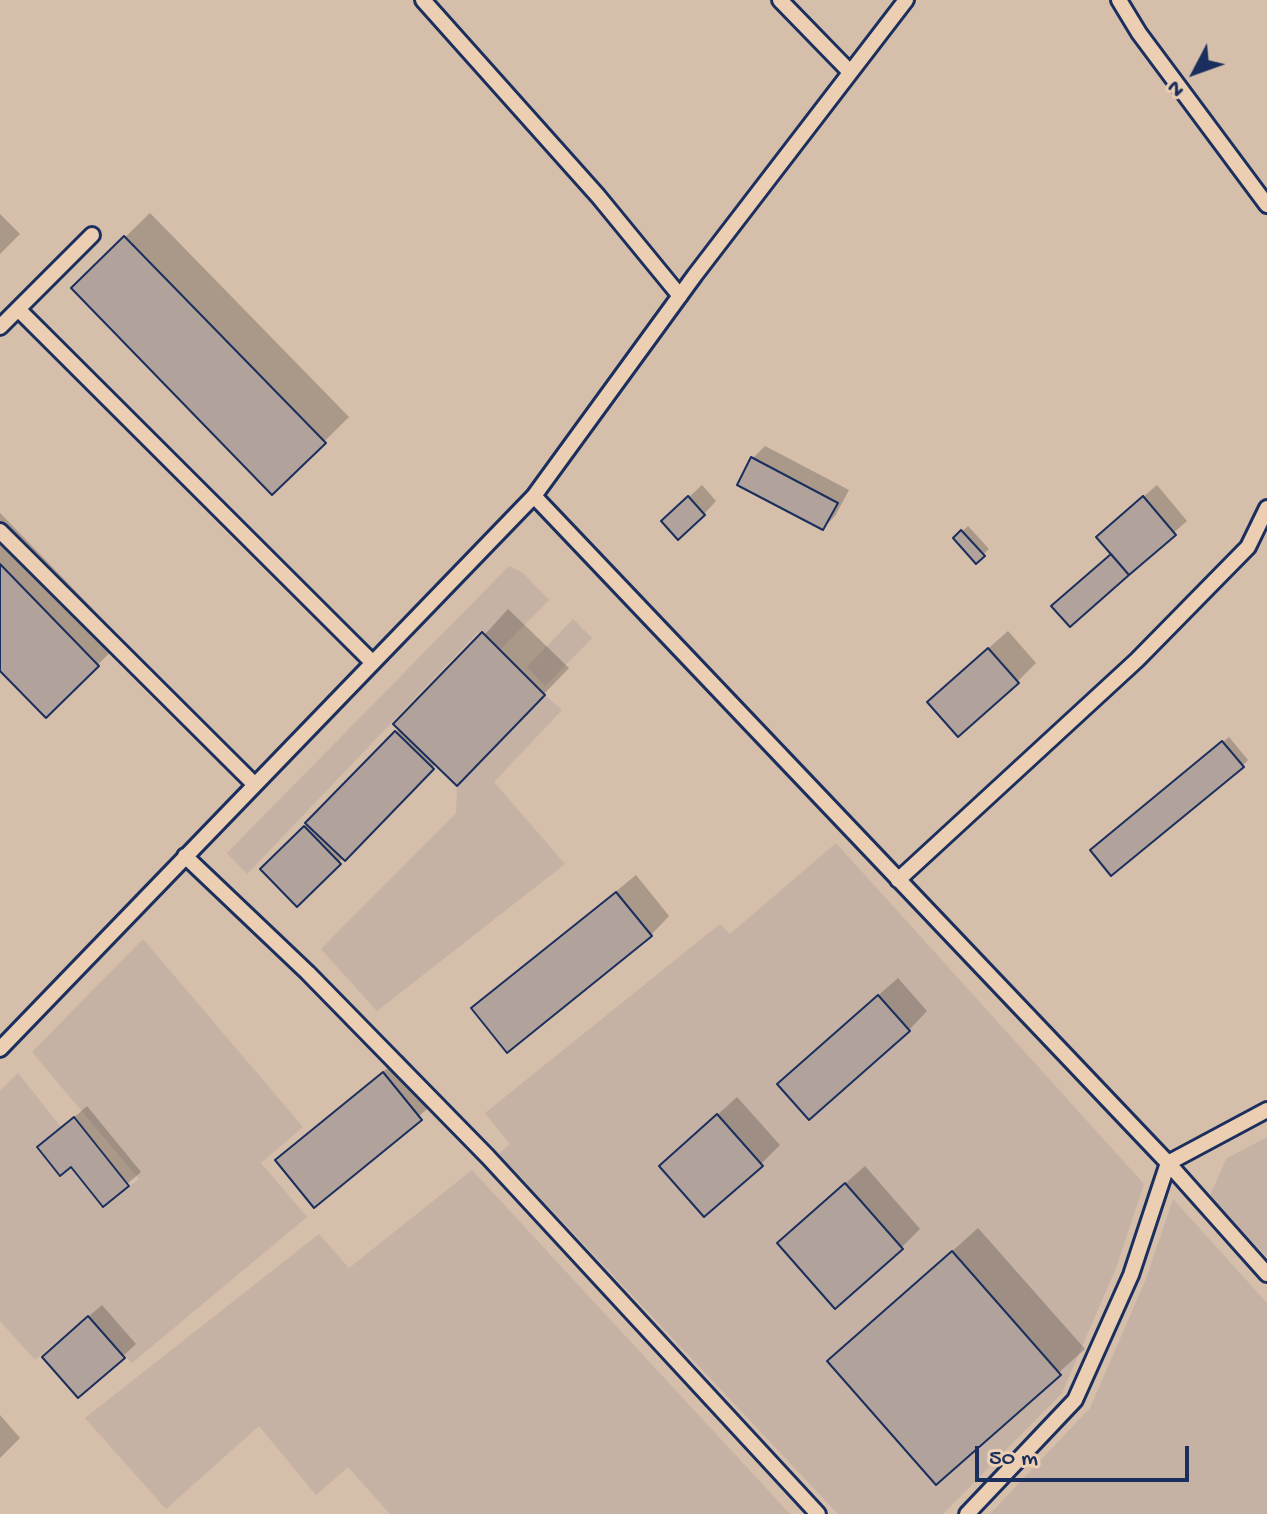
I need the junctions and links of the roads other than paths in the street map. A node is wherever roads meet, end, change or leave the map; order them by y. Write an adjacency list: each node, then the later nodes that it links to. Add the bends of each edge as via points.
1 (423, 0): 8 (lane)
2 (780, 0): 5 (lane)
3 (906, 0): 5 (lane)
4 (1119, 0): 6 (lane)
5 (850, 72): 8 (lane)
6 (1267, 205)
7 (92, 235): 9 (lane)
8 (680, 296): 11 (lane)
9 (18, 309): 10 (lane); 14 (lane)
10 (0, 327)
11 (534, 496): 14 (lane); 17 (lane)
12 (1267, 508): 17 (lane, via 1248,547 1137,660)
13 (0, 531): 15 (lane)
14 (372, 662): 15 (lane)
15 (253, 783): 16 (lane)
16 (185, 856): 18 (lane); 22 (lane, via 488,1157)
17 (898, 880): 20 (lane)
18 (0, 1049)
19 (1267, 1110): 20 (lane)
20 (1168, 1163): 21 (lane); 23 (lane, via 1131,1275 1075,1400)
21 (1267, 1274)
22 (818, 1514)
23 (967, 1514)

